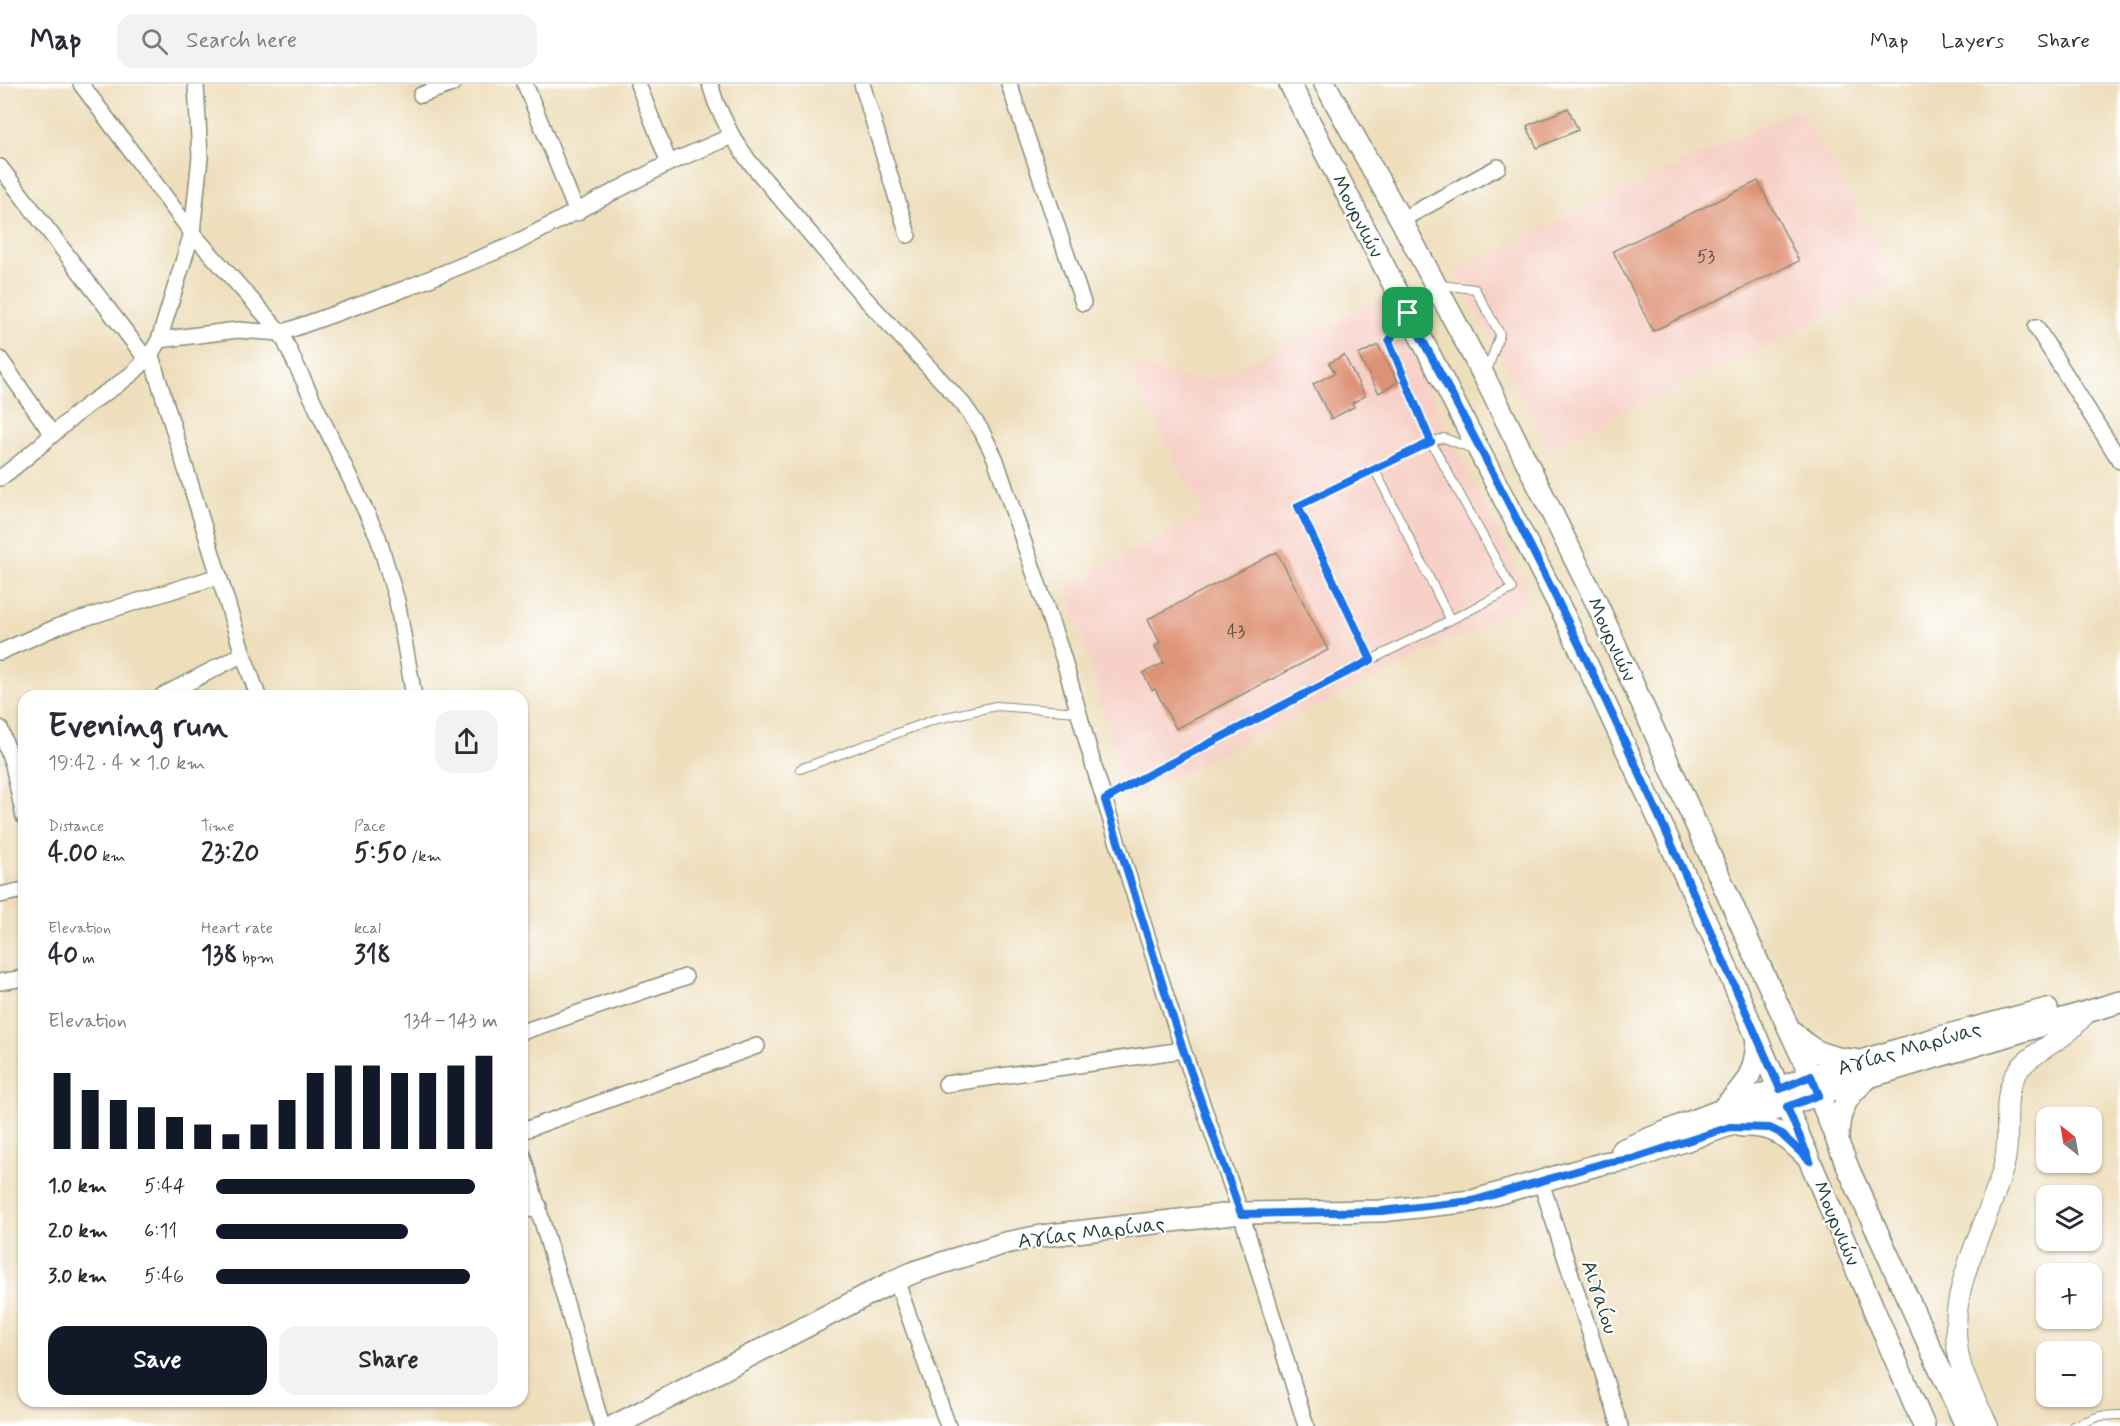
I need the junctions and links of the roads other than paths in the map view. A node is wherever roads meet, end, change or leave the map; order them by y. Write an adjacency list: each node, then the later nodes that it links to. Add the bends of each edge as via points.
1 (81, 84): 18 (street)
2 (196, 84): 18 (street, via 200,157)
3 (452, 84): 11 (street)
4 (525, 84): 16 (street)
5 (638, 84): 13 (street)
6 (710, 84): 12 (street)
7 (862, 84): 19 (street)
8 (1010, 84): 21 (street)
9 (1290, 84): 22 (main road, Μουρνιών)
10 (1325, 84): 17 (main road, Μουρνιών)
11 (421, 95)
12 (732, 136): 13 (street); 43 (street, via 839,268 963,404 981,430 995,458)
13 (669, 163): 16 (street)
14 (0, 167): 26 (street)
15 (1498, 167): 17 (street)
16 (577, 213): 24 (street, via 512,245 407,288)
17 (1401, 220): 20 (main road, Μουρνιών)
18 (192, 233): 24 (street); 25 (street)
19 (908, 235)
20 (1436, 285): 28 (main road, Μουρνιών); 28 (lane, via 1475,289 1500,334)
21 (1083, 303)
22 (1408, 313): 30 (lane, via 1389,341); 31 (main road, Μουρνιών)
23 (2036, 327): 32 (street)
24 (281, 333): 25 (street, via 237,330); 42 (street, via 378,537 397,601)
25 (159, 340): 26 (street)
26 (149, 358): 29 (street); 35 (street)
27 (0, 359): 29 (street)
28 (1485, 378): 56 (main road, Μουρνιών, via 1597,604)
29 (52, 435): 34 (street)
30 (1431, 442): 31 (lane, via 1444,438); 33 (lane); 36 (lane, via 1512,589)
31 (1482, 453): 58 (main road, Μουρνιών, via 1614,719)
32 (2120, 461)
33 (1374, 470): 36 (lane); 39 (lane, via 1298,506)
34 (0, 478)
35 (219, 576): 37 (street, via 59,626); 38 (street)
36 (1450, 620): 39 (lane)
37 (0, 652)
38 (243, 654): 40 (street); 41 (street)
39 (1371, 660): 47 (lane)
40 (174, 690)
41 (256, 690)
42 (413, 690)
43 (1079, 712): 46 (lane, via 996,706 933,720); 47 (street)
44 (0, 728): 45 (street)
45 (18, 760)
46 (800, 770)
47 (1105, 800): 60 (street)
48 (18, 891): 49 (street)
49 (0, 895)
50 (685, 977): 57 (street)
51 (18, 979): 52 (street)
52 (0, 982)
53 (2120, 990): 61 (main road, Αγίας Μαρίνας, via 1937,1038)
54 (2120, 1002): 55 (main road, Αγίας Μαρίνας)
55 (2087, 1012): 61 (main road, Αγίας Μαρίνας); 83 (street, via 2068,1032 2021,1067 2012,1082 2007,1097 2004,1165 1959,1295 1957,1347 1963,1372)
56 (1788, 1026): 61 (main road, via 1804,1044 1819,1053); 63 (main road, Μουρνιών)
57 (528, 1030)
58 (1758, 1038): 64 (main road, Μουρνιών); 65 (main road, via 1752,1075)
59 (757, 1046): 66 (street)
60 (1183, 1050): 62 (street); 73 (street)
61 (1865, 1069): 63 (main road, Αγίας Μαρίνας); 67 (main road, via 1843,1106)
62 (946, 1084)
63 (1815, 1085): 64 (main road, Αγίας Μαρίνας); 67 (main road, Μουρνιών)
64 (1784, 1098): 65 (main road, Αγίας Μαρίνας); 68 (main road, Μουρνιών)
65 (1726, 1118): 68 (main road, via 1780,1133); 70 (main road, Αγίας Μαρίνας, via 1632,1159)
66 (528, 1129)
67 (1838, 1142): 82 (main road, Μουρνιών)
68 (1810, 1161): 81 (main road, Μουρνιών)
69 (528, 1172): 71 (street)
70 (1541, 1182): 73 (main road, Αγίας Μαρίνας, via 1472,1201 1382,1211); 80 (street, Αιγαίου)
71 (539, 1206): 72 (street); 77 (street)
72 (528, 1210)
73 (1241, 1214): 74 (main road, Αγίας Μαρίνας, via 1041,1236 1005,1243); 79 (street)
74 (896, 1280): 76 (main road, Αγίας Μαρίνας); 78 (street)
75 (2120, 1415): 84 (lane, via 2100,1416)
76 (625, 1424)
77 (602, 1426)
78 (948, 1426)
79 (1306, 1426)
80 (1620, 1426)
81 (1924, 1426)
82 (1966, 1426)
83 (1988, 1426)
84 (2073, 1426)

